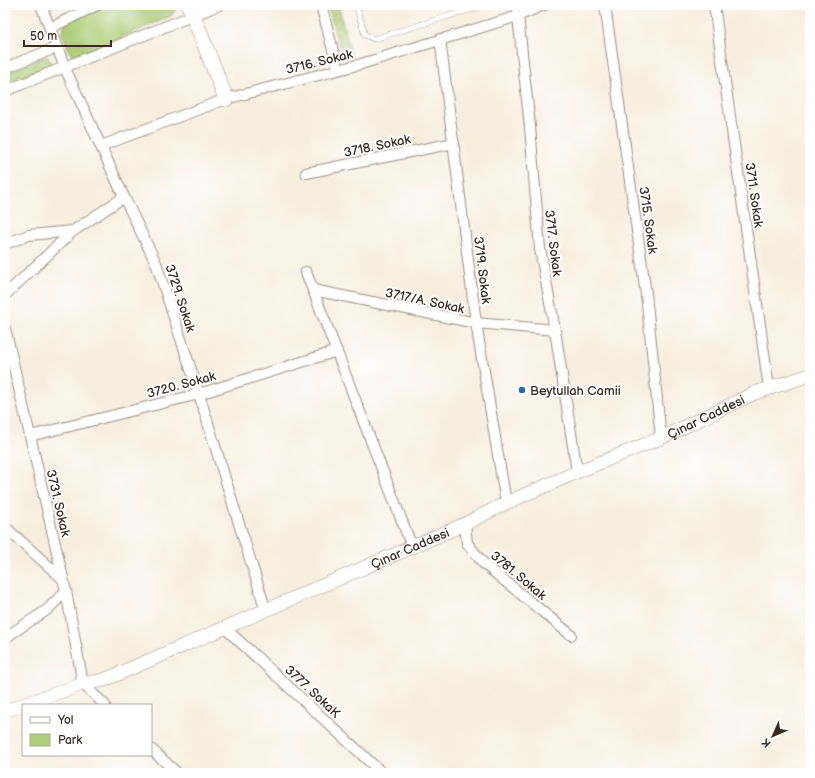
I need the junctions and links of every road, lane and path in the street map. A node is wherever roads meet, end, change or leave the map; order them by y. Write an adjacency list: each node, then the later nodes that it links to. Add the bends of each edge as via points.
1 (41, 5): 13 (street, 3729. Sokak)
2 (97, 5): 13 (street)
3 (219, 5): 11 (street)
4 (321, 5): 18 (street)
5 (356, 5): 6 (lane, via 365,35 374,39)
6 (485, 5)
7 (513, 5): 12 (lane)
8 (544, 5): 12 (street, 3716. Sokak)
9 (606, 5): 38 (street, 3715. Sokak, via 646,294)
10 (714, 5): 35 (street, 3711. Sokak)
11 (191, 10): 17 (street); 20 (main road)
12 (518, 16): 14 (street, 3716. Sokak); 32 (street, 3717. Sokak, via 540,249)
13 (50, 28): 15 (street, 3729. Sokak)
14 (440, 39): 18 (street, 3716. Sokak); 21 (street, 3719. Sokak)
15 (58, 47): 16 (street); 17 (street, 3729. Sokak)
16 (5, 68)
17 (65, 68): 19 (street); 22 (street, 3729. Sokak)
18 (338, 70): 20 (street, 3716. Sokak)
19 (5, 91)
20 (226, 99): 22 (street, 3716. Sokak)
21 (454, 143): 23 (street, 3718. Sokak); 30 (street, 3719. Sokak)
22 (101, 146): 24 (street, 3729. Sokak)
23 (306, 174)
24 (124, 197): 25 (street); 36 (street, 3729. Sokak, via 156,263)
25 (73, 231): 26 (street, via 29,235); 29 (street)
26 (5, 244)
27 (306, 272): 28 (street)
28 (313, 290): 30 (street, 3717/A. Sokak); 33 (street)
29 (5, 295)
30 (476, 324): 32 (street, 3717/A. Sokak); 40 (street, 3719. Sokak)
31 (5, 328): 37 (street, 3731. Sokak)
32 (555, 330): 39 (street, 3717. Sokak)
33 (337, 351): 36 (street, 3720. Sokak); 43 (street)
34 (810, 375): 35 (street, Çınar Caddesi)
35 (769, 388): 38 (street, Çınar Caddesi)
36 (199, 394): 37 (street, 3720. Sokak); 46 (street, 3729. Sokak)
37 (30, 436): 44 (street, 3731. Sokak)
38 (660, 438): 39 (street, Çınar Caddesi)
39 (577, 472): 40 (street, Çınar Caddesi)
40 (506, 503): 41 (street, Çınar Caddesi)
41 (465, 524): 43 (street, Çınar Caddesi); 48 (street, 3781. Sokak, via 467,543 483,563)
42 (5, 527): 44 (street)
43 (412, 547): 46 (street, Çınar Caddesi)
44 (63, 578): 45 (street, 3731. Sokak)
45 (66, 591): 49 (street, via 48,610); 50 (street, 3731. Sokak)
46 (266, 611): 47 (street, Çınar Caddesi)
47 (226, 628): 50 (street, Çınar Caddesi, via 104,680); 57 (street, 3777. SokaK)
48 (571, 636)
49 (5, 639)
50 (83, 684): 51 (street, Çınar Caddesi); 52 (street)
51 (25, 704)
52 (104, 704)
53 (22, 705): 54 (street, Çınar Caddesi)
54 (5, 711)
55 (152, 750): 56 (street)
56 (177, 773)
57 (382, 773)

